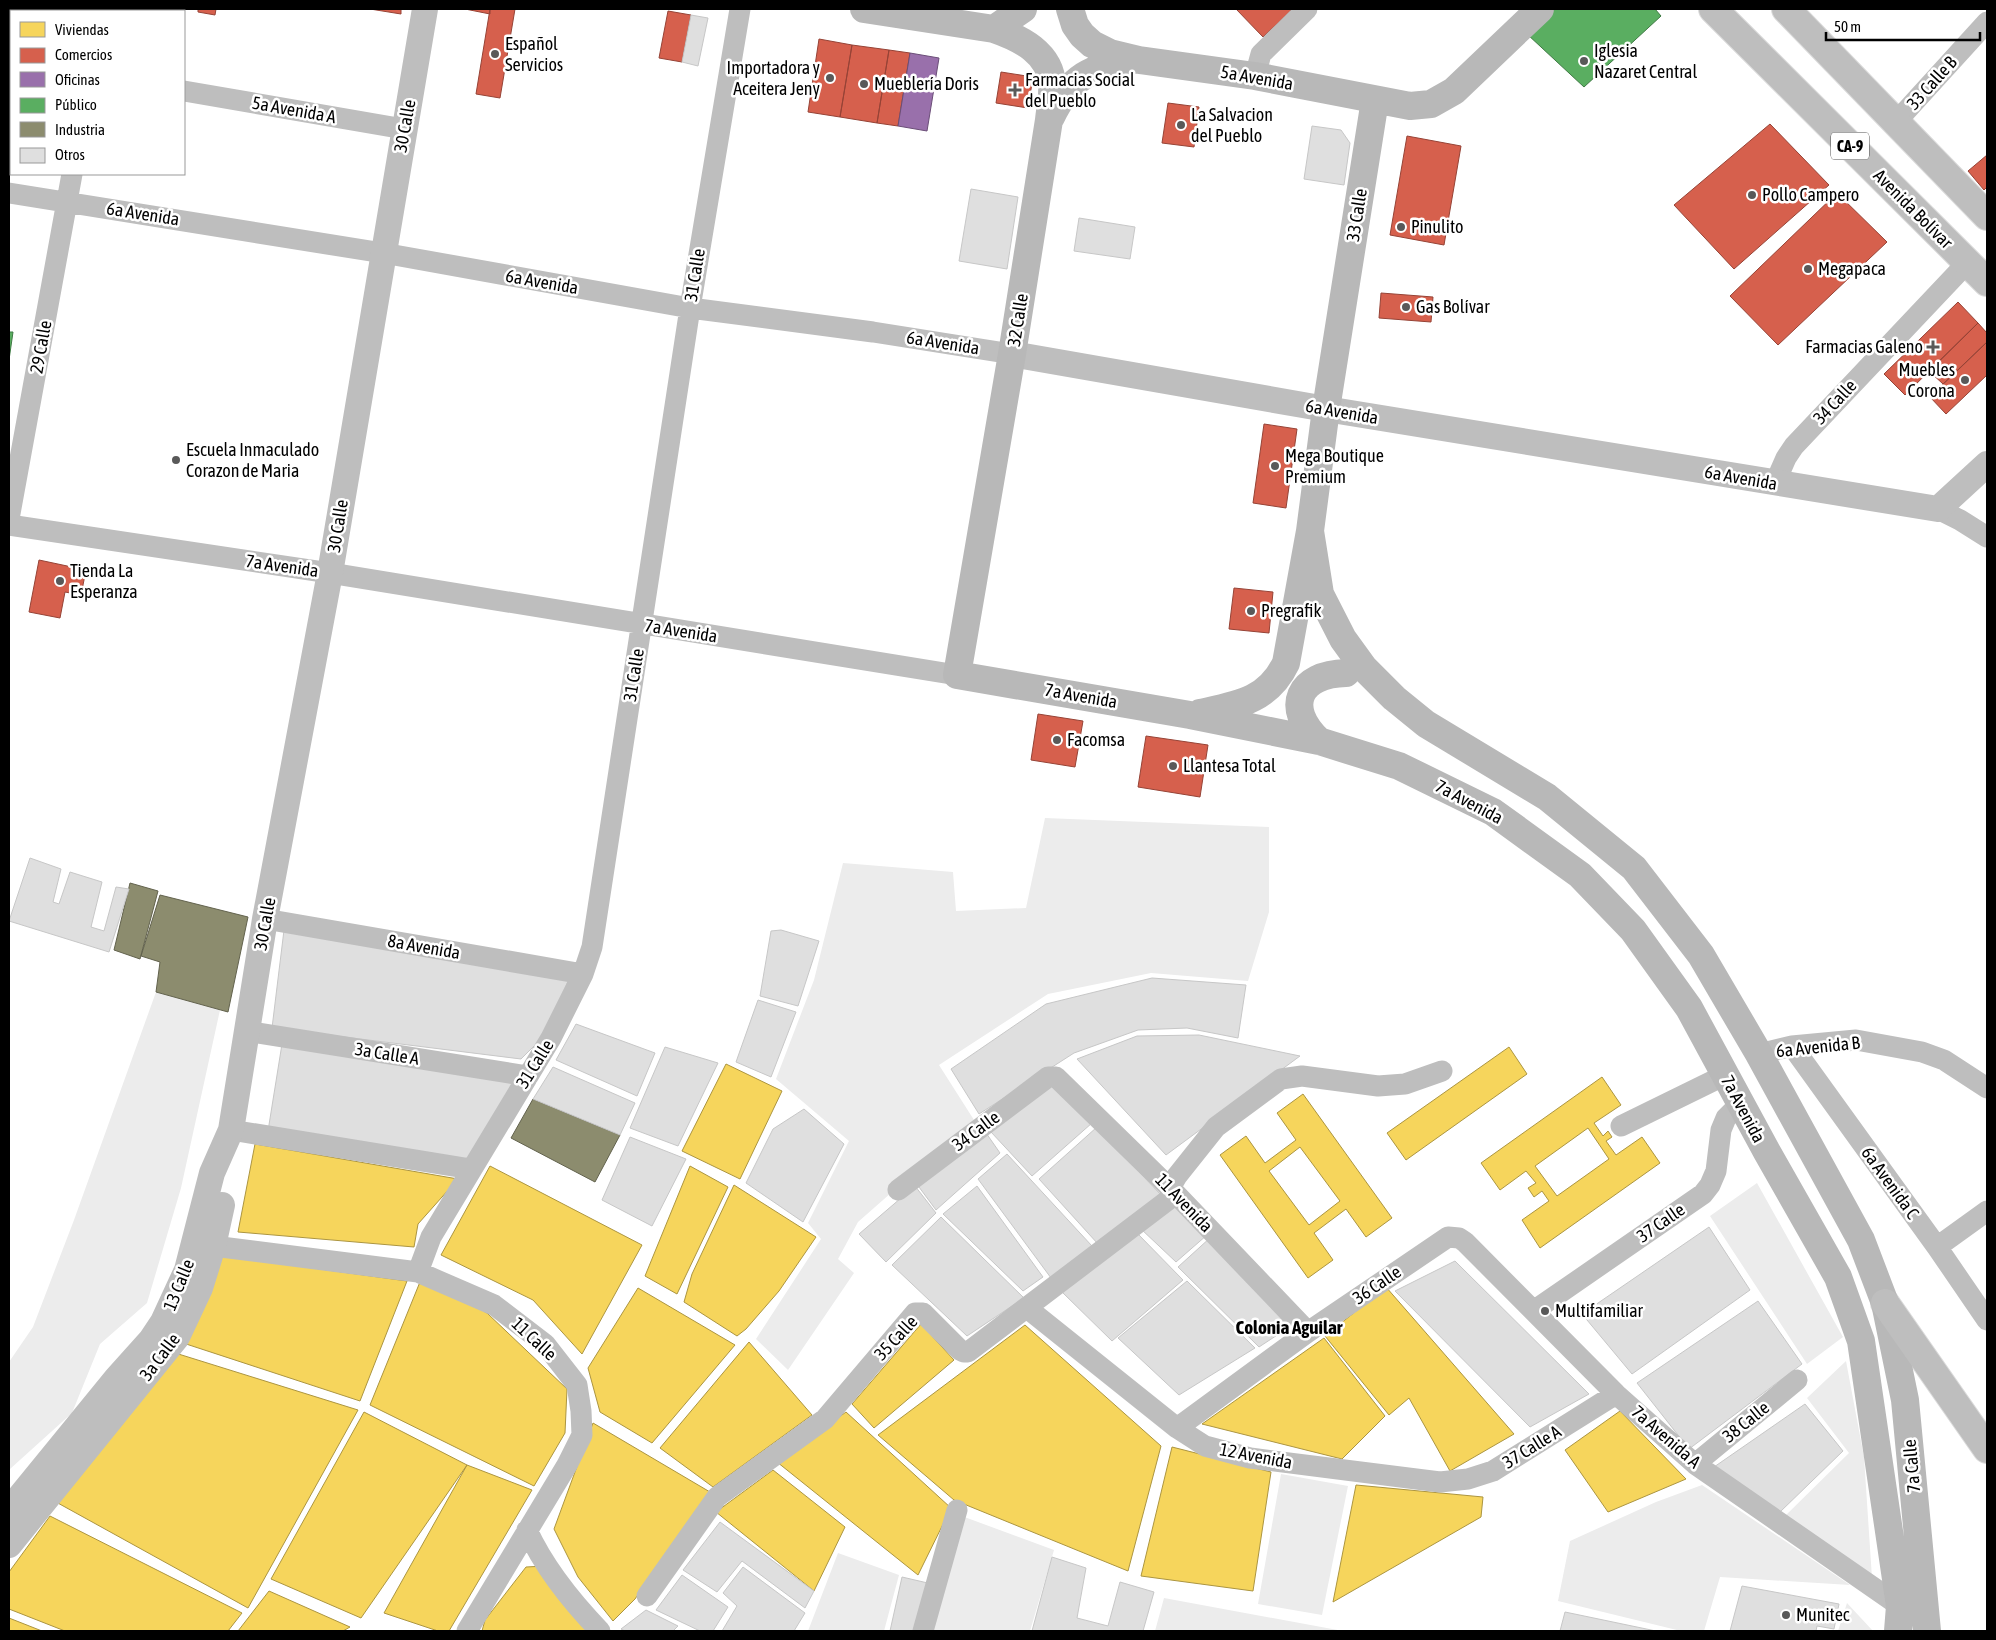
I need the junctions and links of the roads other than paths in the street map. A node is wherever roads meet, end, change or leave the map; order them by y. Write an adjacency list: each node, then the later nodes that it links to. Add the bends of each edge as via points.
1 (425, 9): 18 (street, 30 Calle)
2 (740, 9): 26 (street, 31 Calle)
3 (864, 9): 11 (main road)
4 (1023, 9): 11 (main road)
5 (1070, 9): 12 (main road, 5a Avenida, via 1075,25 1092,44)
6 (1307, 9): 13 (street, via 1261,54)
7 (1540, 9): 15 (main road, via 1454,91 1431,104 1410,106)
8 (1713, 9): 24 (main road, Avenida Bolívar / CA-9)
9 (1786, 9): 17 (main road)
10 (1987, 22): 17 (street, 33 Calle B)
11 (994, 29): 16 (main road, 32 Calle, via 1031,46 1045,62 1052,83)
12 (1138, 60): 13 (main road, 5a Avenida); 16 (main road, 5a Avenida, via 1104,65 1083,75 1062,98)
13 (1254, 76): 15 (main road, 5a Avenida)
14 (185, 91): 18 (street, 5a Avenida A)
15 (1375, 100): 28 (main road, 33 Calle)
16 (1049, 120): 27 (main road, 32 Calle)
17 (1896, 122): 22 (main road)
18 (404, 129): 23 (street, 30 Calle)
19 (72, 175): 21 (street, 29 Calle)
20 (9, 193): 21 (street, 6a Avenida)
21 (67, 202): 23 (street, 6a Avenida); 32 (street, 29 Calle)
22 (1987, 216)
23 (383, 253): 26 (street, 6a Avenida); 36 (street, 30 Calle)
24 (1968, 263): 25 (main road, Avenida Bolívar / CA-9); 30 (street, 34 Calle, via 1794,446)
25 (1987, 282)
26 (690, 308): 27 (street, 6a Avenida); 38 (street, 31 Calle)
27 (1012, 354): 28 (street, 6a Avenida); 40 (main road, 32 Calle)
28 (1326, 409): 30 (street, 6a Avenida); 34 (main road, 33 Calle)
29 (1987, 464): 31 (street)
30 (1775, 483): 31 (street, 6a Avenida)
31 (1938, 509): 35 (street, 6a Avenida)
32 (9, 519)
33 (9, 525): 36 (street, 7a Avenida)
34 (1310, 531): 37 (main road); 41 (main road, via 1288,654 1280,676 1266,691 1243,703)
35 (1987, 537)
36 (330, 573): 38 (street, 7a Avenida); 44 (street, 30 Calle)
37 (1320, 594): 39 (main road, via 1331,645); 42 (main road, via 1343,639 1364,668)
38 (642, 624): 40 (street, 7a Avenida); 45 (street, 31 Calle, via 592,947)
39 (1346, 673): 42 (main road, via 1380,701); 43 (main road, via 1322,676 1303,691 1301,718)
40 (957, 675): 41 (main road, 7a Avenida)
41 (1190, 715): 43 (main road, 7a Avenida)
42 (1426, 724): 48 (main road, via 1547,797 1634,868 1701,955)
43 (1319, 741): 50 (main road, 7a Avenida, via 1399,766 1493,812 1580,875 1633,930 1689,1008)
44 (265, 919): 45 (street, 8a Avenida); 46 (street, 30 Calle)
45 (584, 974): 51 (street, 31 Calle)
46 (246, 1031): 51 (street, 3a Calle A); 54 (street, 30 Calle)
47 (1792, 1046): 48 (street, 6a Avenida B); 53 (street, 6a Avenida B, via 1856,1040 1922,1052 1944,1060); 64 (street, 6a Avenida C)
48 (1760, 1054): 66 (main road, via 1861,1240)
49 (1442, 1071): 60 (street, 35 Calle, via 1405,1084 1378,1086 1302,1076 1281,1079 1216,1127 1177,1176)
50 (1725, 1075): 55 (main road, 7a Avenida); 56 (street)
51 (528, 1076): 58 (street, 31 Calle)
52 (1056, 1078): 59 (street, 34 Calle, via 1048,1078); 60 (street, 11 Avenida)
53 (1987, 1088)
54 (235, 1101): 57 (street, 13 Calle)
55 (1740, 1104): 68 (street, 37 Calle, via 1726,1118 1721,1130 1716,1171 1703,1194); 71 (main road, 7a Avenida, via 1838,1277)
56 (1621, 1126)
57 (231, 1130): 58 (street); 63 (street, 3a Calle, via 228,1175); 73 (street, 13 Calle, via 212,1173 187,1270 173,1303)
58 (471, 1169): 65 (street, 31 Calle, via 430,1237)
59 (898, 1190)
60 (1173, 1191): 67 (street, 35 Calle); 70 (street, 11 Avenida)
61 (1987, 1211): 64 (street)
62 (1458, 1238): 68 (street, 7a Avenida A); 70 (street, 36 Calle, via 1448,1237)
63 (214, 1246): 65 (street, 11 Calle); 73 (street, 3a Calle, via 200,1288 177,1337)
64 (1937, 1248): 69 (street, 6a Avenida C)
65 (418, 1272): 81 (street, 11 Calle, via 494,1305 545,1344 577,1385 582,1435)
66 (1885, 1302): 76 (main road); 85 (main road, 7a Calle, via 1905,1400)
67 (1027, 1308): 75 (street, 12 Avenida); 83 (street, 35 Calle, via 968,1352 964,1352 923,1313 915,1313 825,1419 717,1497)
68 (1535, 1310): 74 (street, 7a Avenida A)
69 (1987, 1320)
70 (1308, 1332): 75 (street, 36 Calle)
71 (1861, 1341): 84 (main road, 7a Calle)
72 (1797, 1380): 77 (street, 38 Calle)
73 (125, 1386): 79 (street, 13 Calle); 82 (street, 3a Calle)
74 (1616, 1394): 77 (street, 7a Avenida A); 78 (street, 37 Calle A, via 1493,1471)
75 (1177, 1428): 78 (street, 12 Avenida, via 1205,1446 1250,1458)
76 (1987, 1449)
77 (1694, 1464): 84 (street, 7a Avenida A)
78 (1440, 1482)
79 (9, 1510)
80 (957, 1510): 88 (street)
81 (527, 1530): 86 (street, 11 Calle); 87 (street, via 545,1562)
82 (9, 1545)
83 (647, 1596)
84 (1899, 1619): 85 (main road)
85 (1928, 1630)
86 (467, 1631)
87 (600, 1631)
88 (922, 1631)

